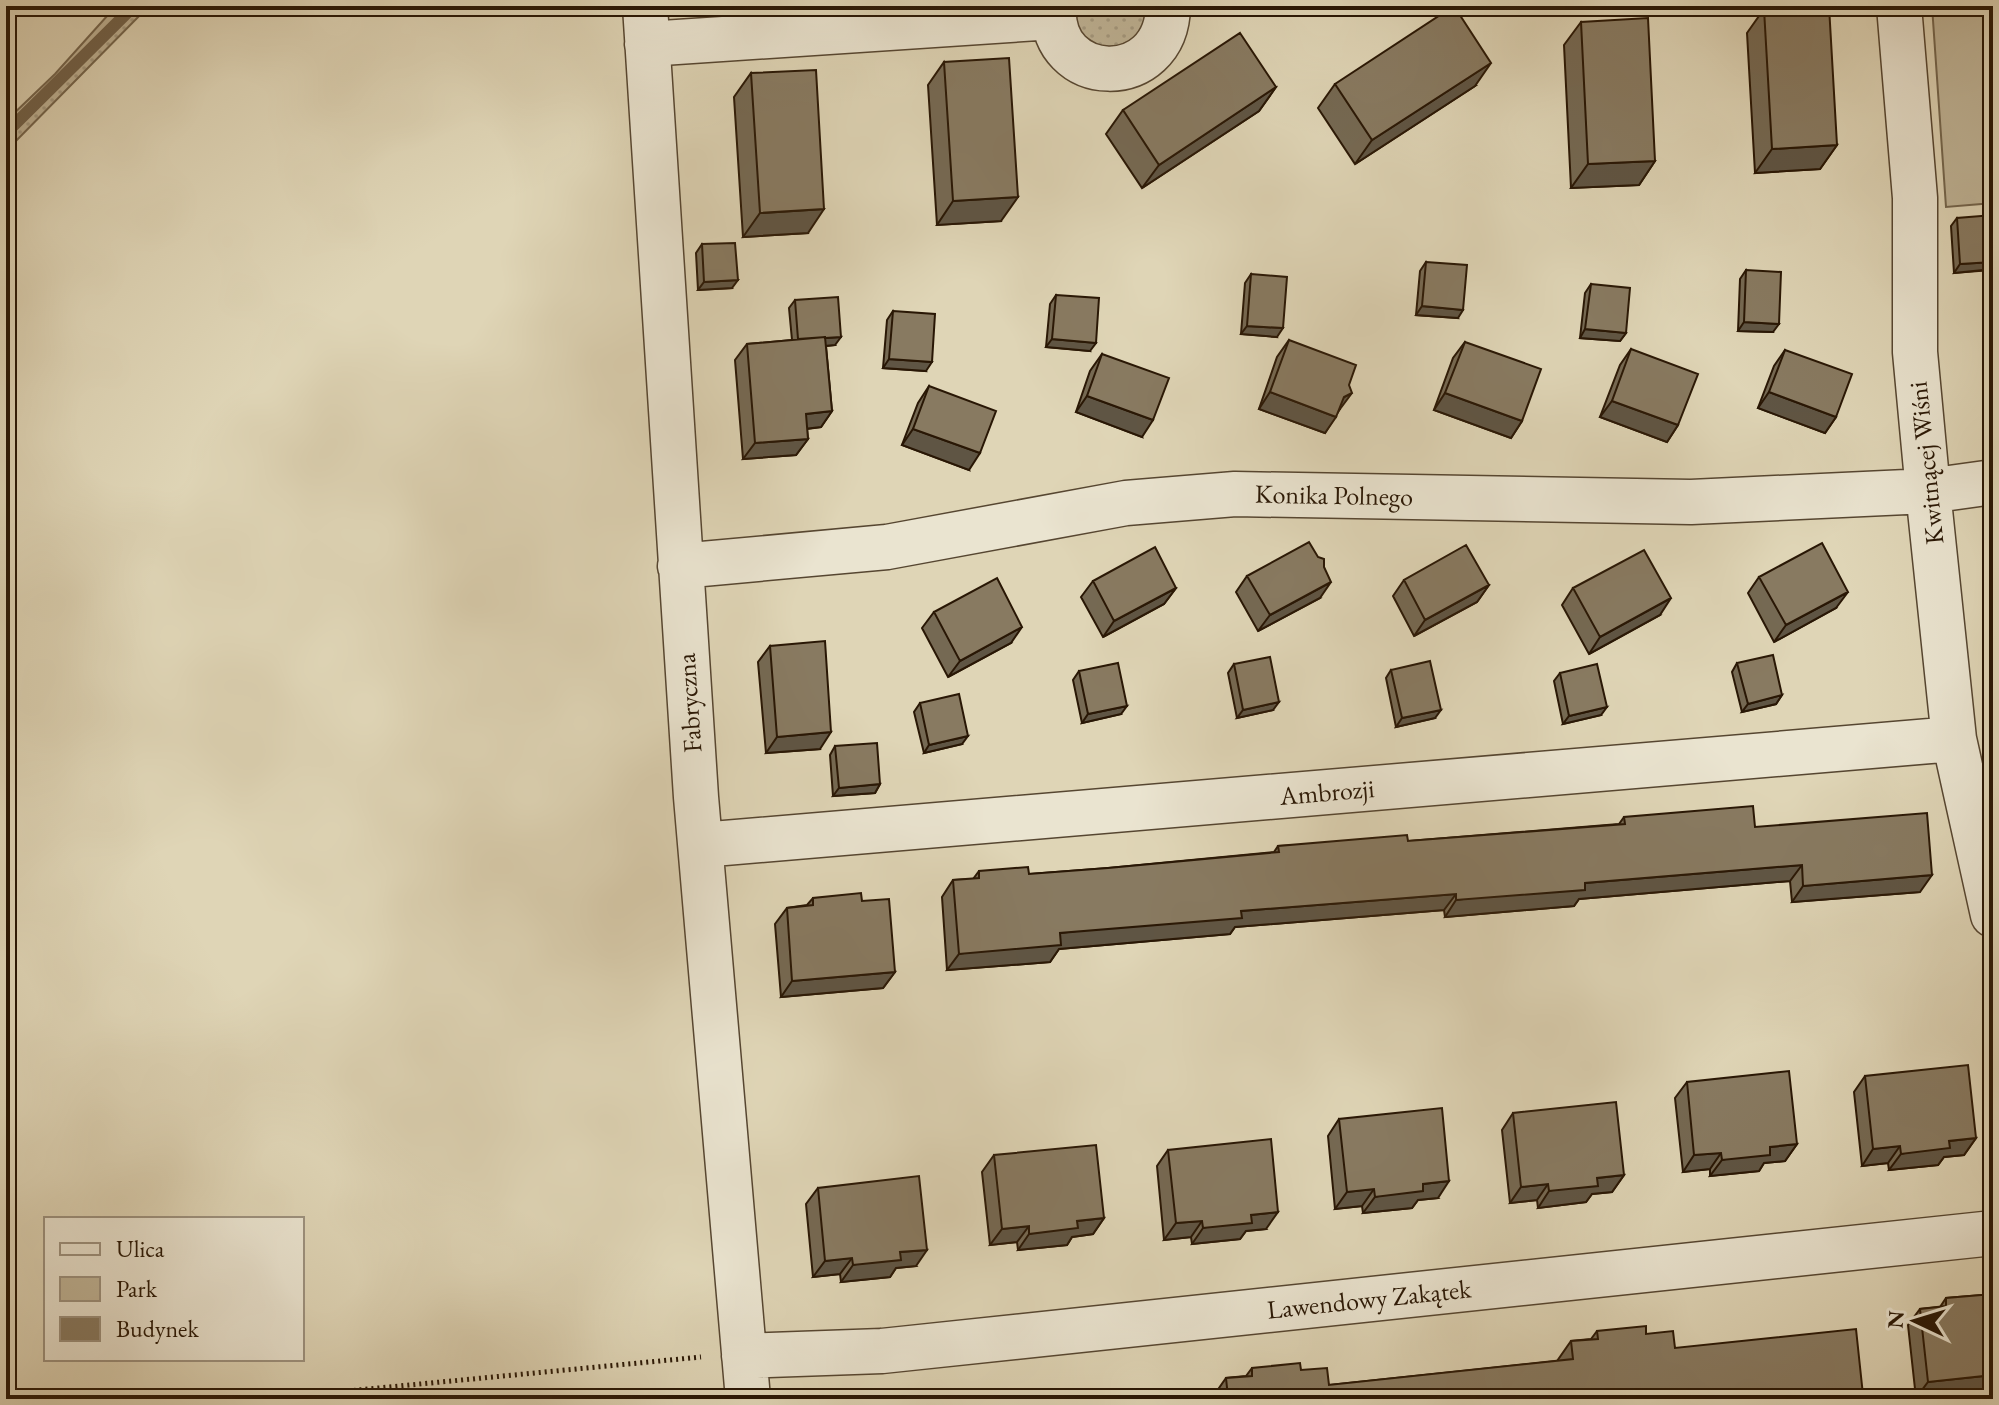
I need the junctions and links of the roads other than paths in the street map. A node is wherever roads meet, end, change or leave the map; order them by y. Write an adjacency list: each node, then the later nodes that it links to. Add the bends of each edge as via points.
1 (1899, 6): 6 (street, Kwitnącej Wiśni, via 1915,198 1915,352)
2 (1180, 7): 3 (street, via 1148,56 1115,70 1080,61 1067,50 1057,34)
3 (1053, 11): 4 (street)
4 (646, 25): 7 (street, Fabryczna)
5 (1993, 482): 6 (street, Konika Polnego)
6 (1928, 491): 7 (street, Konika Polnego, via 1691,502 1203,495 1126,503 887,547); 8 (street, Kwitnącej Wiśni)
7 (680, 566): 9 (street, Fabryczna)
8 (1954, 739): 9 (street, Ambrozji); 10 (street, Kwitnącej Wiśni)
9 (701, 845): 12 (street, Fabryczna)
10 (1993, 915)
11 (1993, 1233): 12 (street, Lawendowy Zakątek, via 882,1351)
12 (726, 1356): 13 (street, Fabryczna)
13 (748, 1399)

